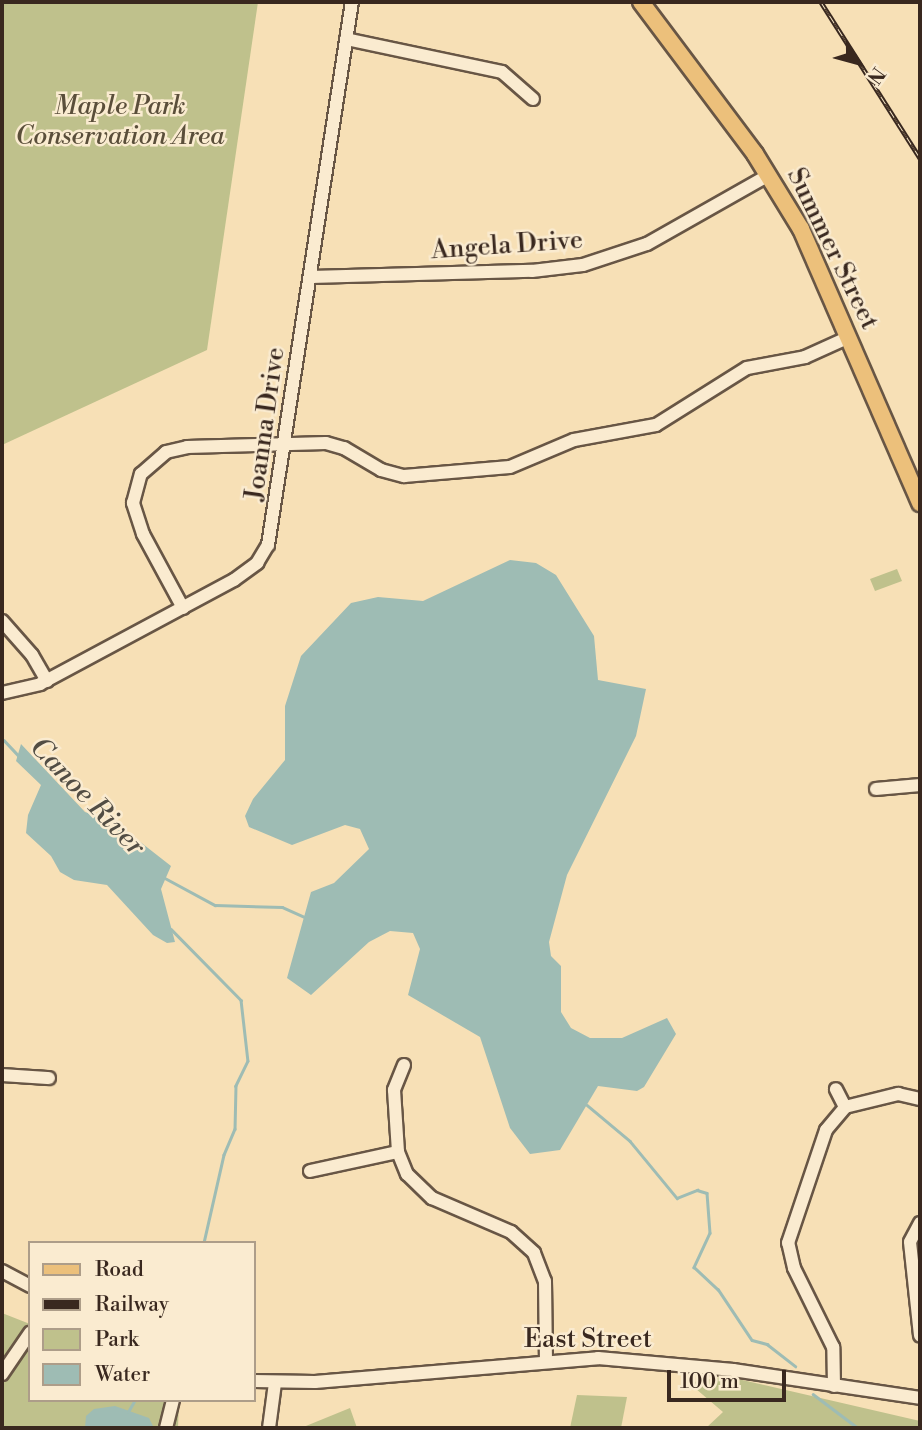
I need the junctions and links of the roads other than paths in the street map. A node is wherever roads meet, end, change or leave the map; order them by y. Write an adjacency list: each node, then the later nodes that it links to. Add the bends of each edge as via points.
1 (352, 2): 3 (street, Joanna Drive)
2 (641, 2): 5 (main road, Summer Street)
3 (346, 39): 4 (street, via 502,72); 6 (street, Joanna Drive)
4 (533, 99)
5 (769, 175): 6 (street, Angela Drive, via 647,244 583,265 532,271); 7 (main road, Summer Street, via 801,229)
6 (310, 276): 8 (street, Joanna Drive)
7 (849, 337): 8 (street, via 805,358 747,368 656,425 574,440 515,466 404,476 381,470 335,445); 9 (main road, Summer Street)
8 (286, 444): 10 (street, Joanna Drive, via 272,535 264,553 243,575); 10 (street, via 194,446 159,455 141,474 133,495 143,534)
9 (920, 503)
10 (183, 608): 12 (street, Joanna Drive)
11 (2, 621): 12 (street, via 32,655)
12 (47, 681): 13 (street, Joanna Drive)
13 (2, 694)
14 (920, 785): 15 (street)
15 (876, 789)
16 (404, 1065): 22 (street, via 394,1087)
17 (2, 1075): 18 (street)
18 (49, 1078)
19 (836, 1089): 21 (street)
20 (920, 1099): 21 (street, via 898,1094)
21 (845, 1107): 33 (street, via 826,1130 788,1243 794,1268 833,1347)
22 (398, 1152): 23 (street); 29 (street, via 419,1189 511,1232 534,1253 545,1281)
23 (310, 1171)
24 (920, 1223): 27 (street, via 910,1242)
25 (2, 1271): 26 (street)
26 (28, 1285)
27 (920, 1335)
28 (28, 1336): 30 (street)
29 (546, 1359): 32 (street, East Street); 33 (street, East Street, via 643,1360)
30 (2, 1374)
31 (256, 1381): 32 (street, East Street)
32 (275, 1383): 37 (street)
33 (834, 1386): 34 (street, East Street)
34 (920, 1398)
35 (172, 1402): 36 (street)
36 (166, 1428)
37 (269, 1428)

